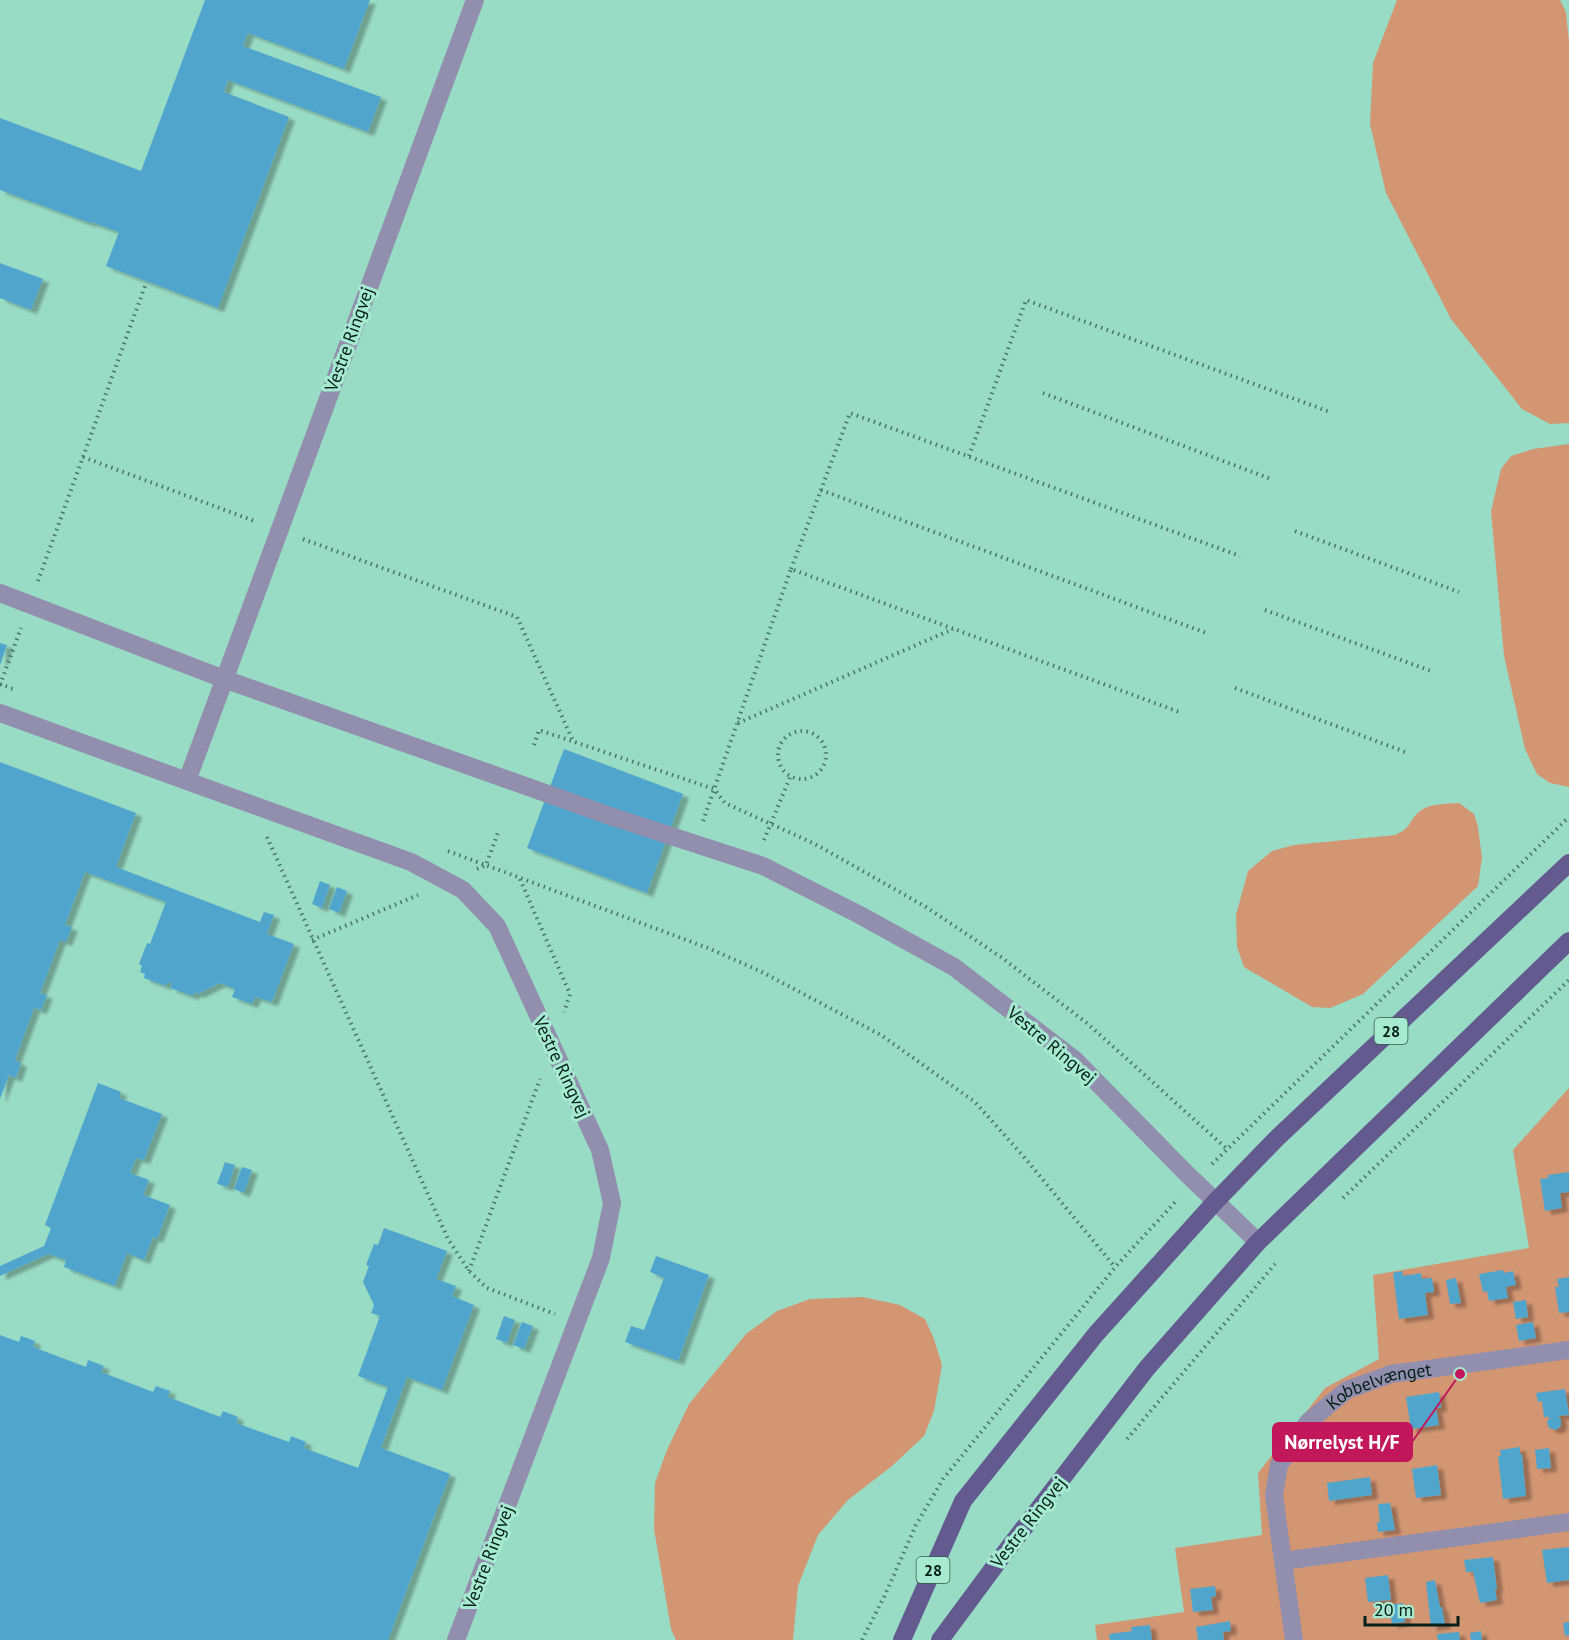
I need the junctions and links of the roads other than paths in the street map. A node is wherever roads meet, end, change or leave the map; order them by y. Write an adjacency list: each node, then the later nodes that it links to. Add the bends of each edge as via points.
1 (475, 0): 3 (street, Vestre Ringvej)
2 (0, 593): 3 (street, Vestre Ringvej)
3 (224, 679): 5 (street, Vestre Ringvej); 8 (street, Vestre Ringvej, via 756,864 858,914 954,967 1075,1060)
4 (0, 712): 5 (street)
5 (187, 781): 13 (street, Vestre Ringvej, via 411,862 463,890 497,926 600,1150 612,1203 601,1258)
6 (1569, 862): 8 (main road, 28, via 1276,1139)
7 (1569, 941): 9 (main road, Vestre Ringvej / 28)
8 (1215, 1202): 9 (street, Vestre Ringvej); 14 (main road, 28, via 1096,1334 963,1501)
9 (1258, 1242): 15 (main road, Vestre Ringvej / 28, via 1147,1368)
10 (1569, 1350): 12 (street, Kobbelvænget, via 1391,1374 1347,1390 1308,1422 1279,1465 1274,1495)
11 (1569, 1522): 12 (street)
12 (1283, 1561): 16 (street, Kobbelvænget)
13 (456, 1640)
14 (902, 1640)
15 (940, 1640)
16 (1294, 1640)

